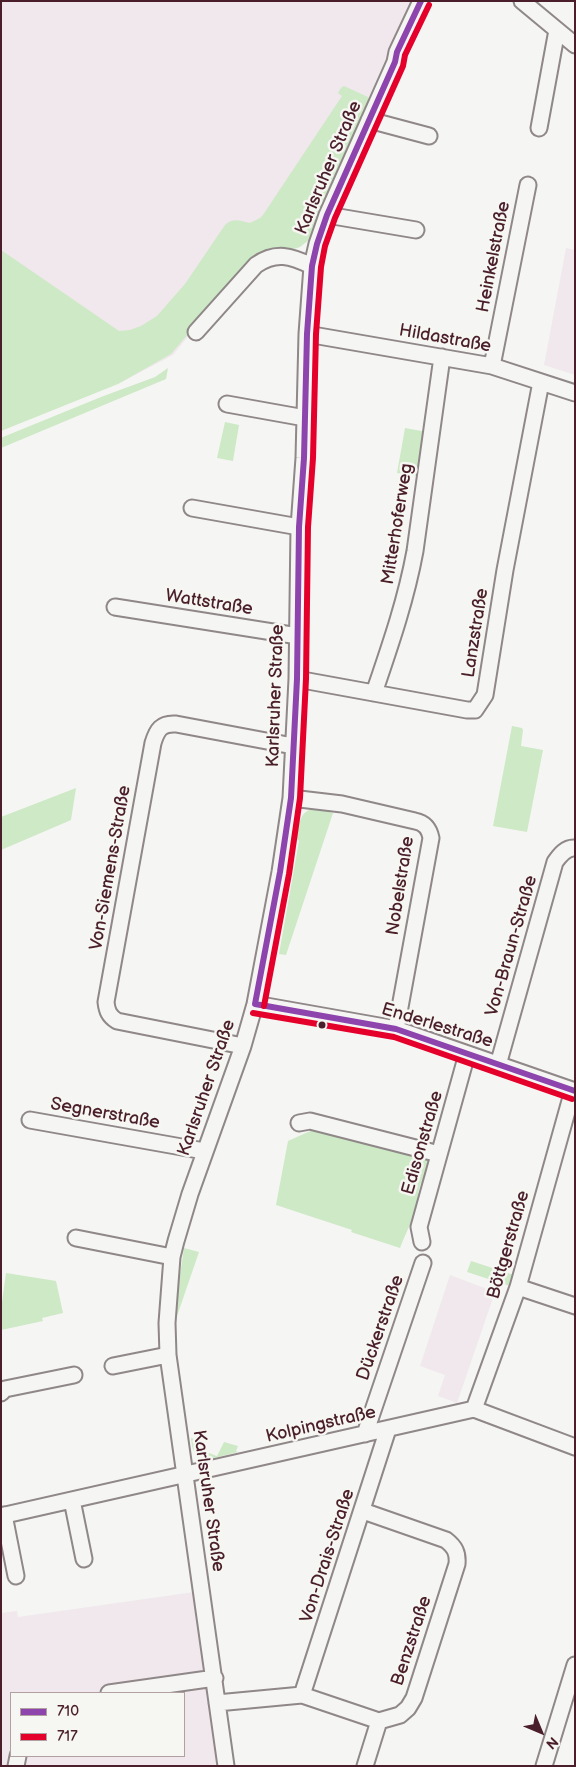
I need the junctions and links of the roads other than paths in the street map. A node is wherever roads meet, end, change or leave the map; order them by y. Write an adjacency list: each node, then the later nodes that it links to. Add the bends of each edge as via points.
1 (421, 1): 6 (street, Karlsruher Straße)
2 (522, 1): 3 (street)
3 (537, 7): 4 (street)
4 (557, 30): 5 (street); 7 (street)
5 (575, 45)
6 (369, 120): 8 (street); 10 (street, Karlsruher Straße)
7 (539, 128)
8 (429, 136)
9 (528, 185): 16 (street, Heinkelstraße)
10 (327, 215): 11 (street); 12 (street, Karlsruher Straße)
11 (416, 230)
12 (312, 266): 13 (street, via 279,255 264,260); 14 (street, Karlsruher Straße)
13 (196, 332)
14 (306, 334): 15 (street, Hildastraße); 20 (street, Karlsruher Straße)
15 (442, 357): 16 (street, Hildastraße); 26 (street, Mitterhoferweg, via 410,575)
16 (492, 366): 17 (street, Hildastraße)
17 (542, 382): 18 (street, Hildastraße); 26 (street, Lanzstraße, via 505,570 485,695 475,710 466,710)
18 (575, 393)
19 (227, 404): 20 (street)
20 (305, 418): 22 (street, Karlsruher Straße)
21 (192, 508): 22 (street)
22 (299, 528): 24 (street, Karlsruher Straße)
23 (115, 607): 24 (street, Wattstraße)
24 (298, 636): 25 (street, Karlsruher Straße)
25 (297, 679): 26 (street, Lanzstraße); 27 (street, Karlsruher Straße)
26 (374, 693)
27 (293, 746): 28 (street, Karlsruher Straße); 32 (street, Von-Siemens-Straße, via 176,724 163,725 158,729 106,1002 107,1011 117,1021)
28 (291, 798): 30 (street, Karlsruher Straße); 31 (street, Nobelstraße, via 342,804 415,821 425,825 429,831 431,838)
29 (575, 848): 34 (street, Von-Braun-Straße, via 565,851 555,862)
30 (255, 1004): 31 (street, Enderlestraße); 32 (street, Karlsruher Straße)
31 (396, 1029): 33 (street, Enderlestraße)
32 (243, 1046): 38 (street, Karlsruher Straße)
33 (468, 1054): 34 (street, Enderlestraße); 39 (street, Edisonstraße)
34 (498, 1065): 35 (street, Enderlestraße)
35 (574, 1091): 44 (street, Böttgerstraße)
36 (30, 1120): 38 (street, Segnerstraße)
37 (299, 1123): 39 (street, via 310,1121)
38 (204, 1151): 42 (street, Karlsruher Straße)
39 (439, 1154): 41 (street, Edisonstraße, via 419,1227)
40 (76, 1238): 42 (street)
41 (422, 1242)
42 (172, 1257): 46 (street, Karlsruher Straße)
43 (423, 1263): 52 (street, Dückerstraße)
44 (518, 1287): 45 (street); 50 (street, Böttgerstraße)
45 (575, 1306)
46 (168, 1355): 47 (street); 54 (street, Karlsruher Straße)
47 (113, 1366)
48 (74, 1375): 49 (street, via 5,1389)
49 (1, 1393)
50 (474, 1409): 51 (street, Kolpingstraße); 53 (street)
51 (388, 1429): 52 (street, Kolpingstraße); 56 (street, Von-Drais-Straße)
52 (365, 1434): 54 (street, Kolpingstraße)
53 (575, 1447)
54 (185, 1475): 55 (street, Kolpingstraße); 61 (street, Karlsruher Straße)
55 (72, 1500): 57 (street, Kolpingstraße); 58 (street)
56 (363, 1511): 63 (street, Von-Drais-Straße); 65 (street, Benzstraße, via 446,1540 458,1556 414,1698 400,1715)
57 (3, 1515): 59 (street, Kolpingstraße)
58 (84, 1559)
59 (16, 1576)
60 (575, 1664): 68 (street)
61 (215, 1678): 62 (street); 64 (street, Karlsruher Straße)
62 (115, 1692)
63 (302, 1695): 64 (street); 65 (street)
64 (217, 1703): 66 (street, Karlsruher Straße)
65 (378, 1721): 67 (street)
66 (226, 1766)
67 (366, 1766)
68 (544, 1766)

